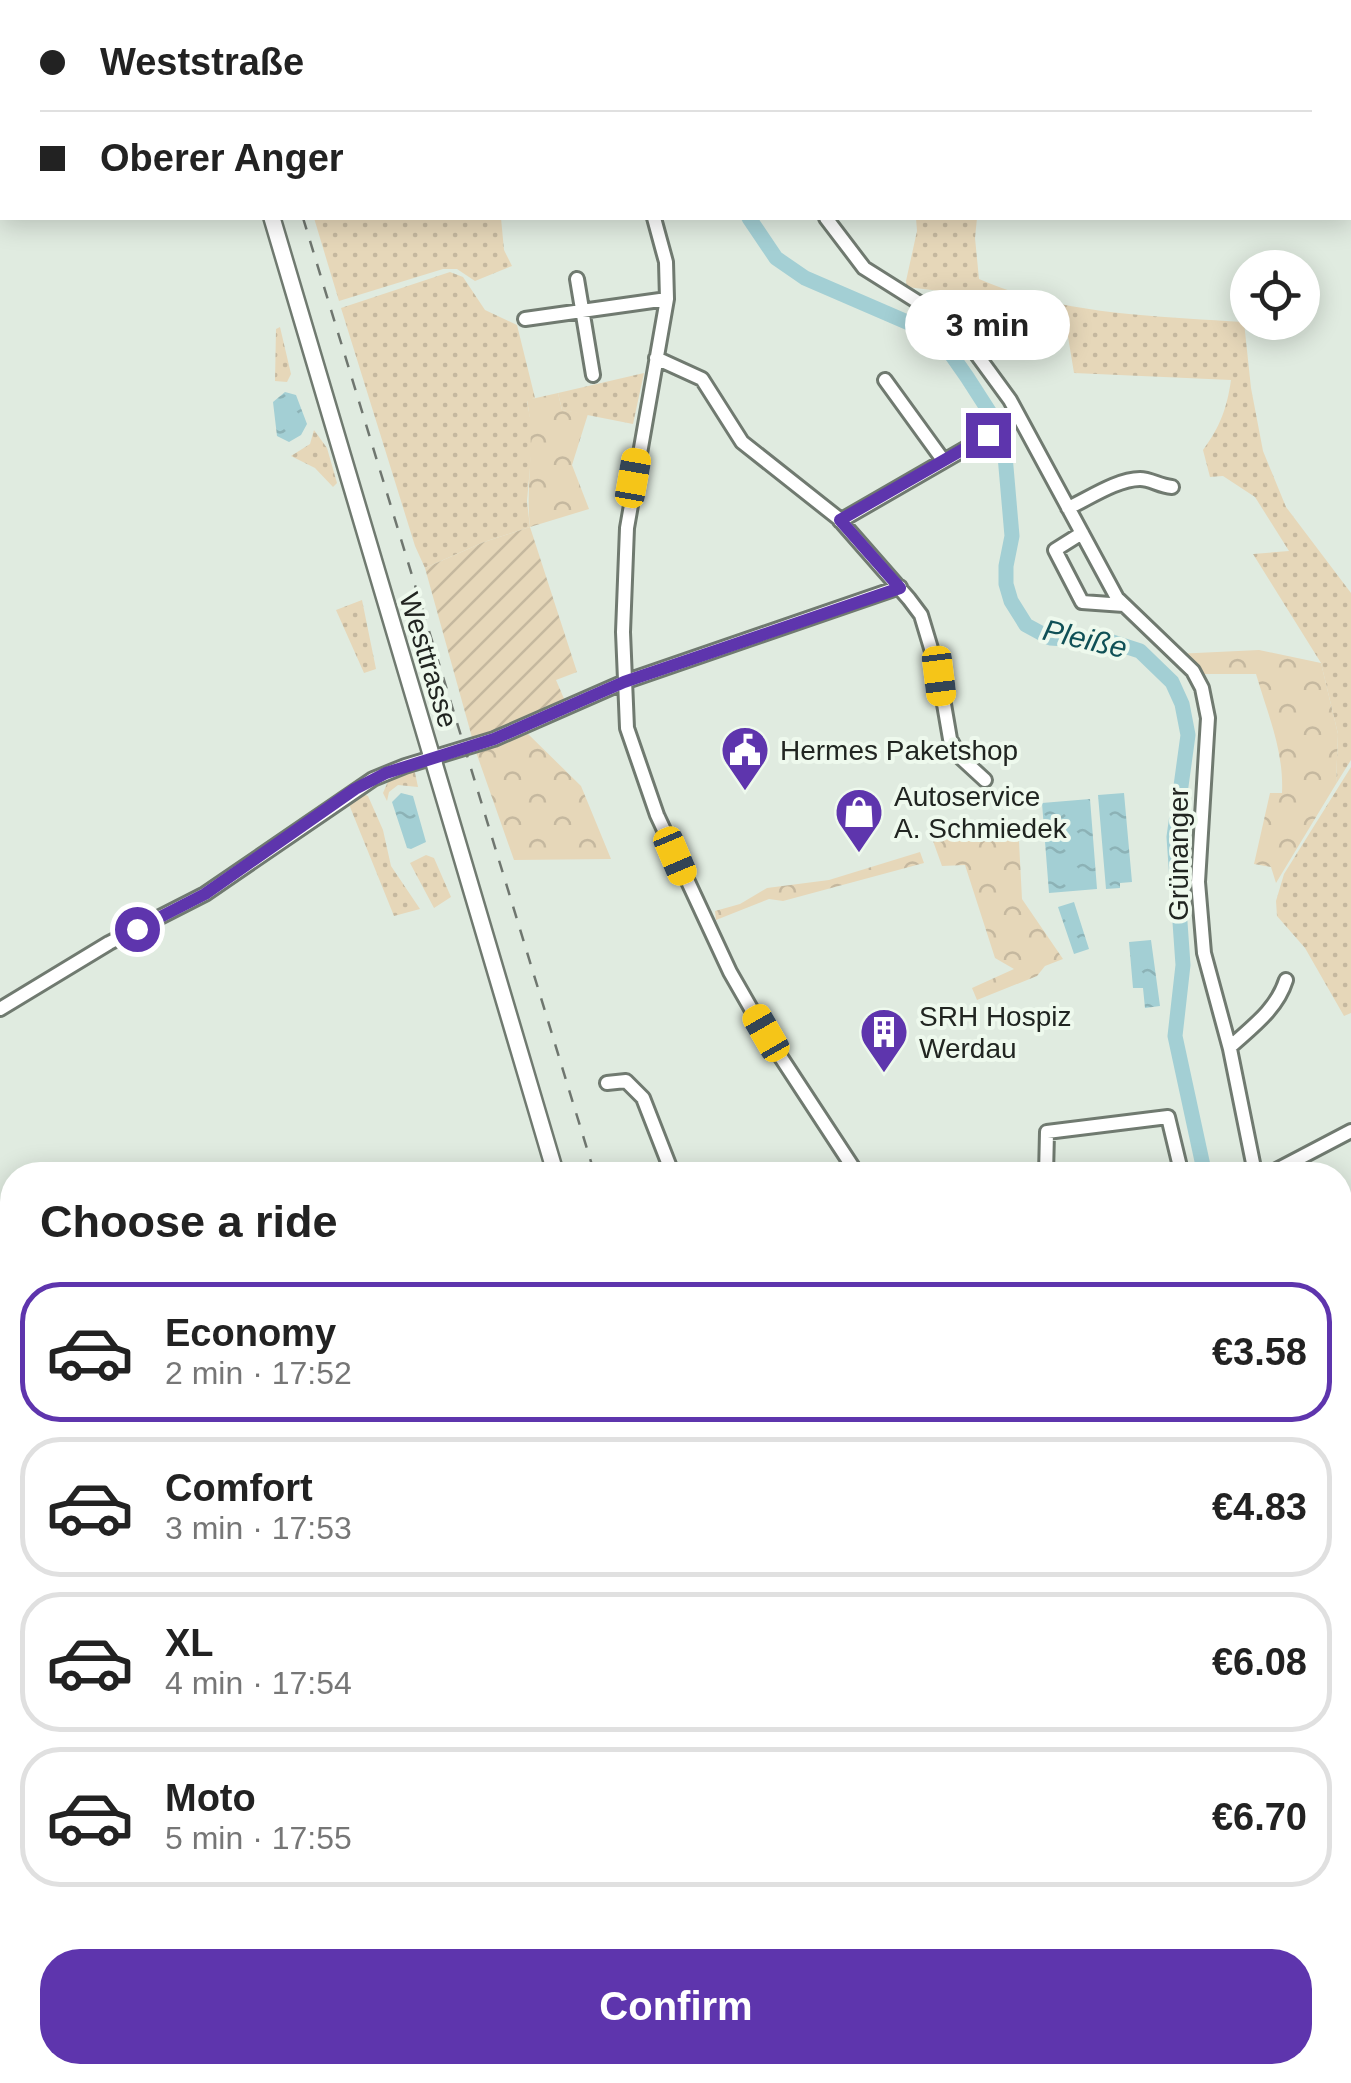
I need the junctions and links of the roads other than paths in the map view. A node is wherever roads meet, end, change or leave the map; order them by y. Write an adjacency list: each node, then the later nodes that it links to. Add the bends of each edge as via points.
1 (273, 220): 26 (main road, Westtrasse)
2 (655, 220): 5 (street)
3 (828, 220): 14 (street, via 864,268 956,326 1010,400)
4 (577, 279): 6 (street)
5 (667, 300): 6 (street); 8 (street)
6 (584, 310): 7 (street); 9 (street)
7 (524, 319)
8 (656, 358): 15 (street, via 702,379 742,442); 19 (street, via 627,528)
9 (593, 375)
10 (886, 380): 12 (street)
11 (988, 435): 12 (street)
12 (943, 460): 15 (street)
13 (1172, 487): 14 (street, via 1130,480)
14 (1068, 508): 16 (street)
15 (840, 520): 17 (street)
16 (1082, 533): 18 (street); 18 (street, via 1056,550 1078,598)
17 (900, 588): 19 (street); 20 (street, via 921,616 950,739)
18 (1124, 605): 23 (street, Grünanger, via 1193,671 1202,688 1208,718 1198,882 1204,953)
19 (624, 682): 22 (street, via 494,739 373,779 205,894); 28 (street, via 628,728 692,894 730,972)
20 (984, 780)
21 (1286, 980): 23 (street, via 1270,1010)
22 (0, 1008)
23 (1230, 1047): 31 (street, Grünanger)
24 (606, 1083): 27 (street, via 626,1081 643,1098)
25 (1351, 1131): 32 (street)
26 (552, 1162)
27 (668, 1162)
28 (850, 1162)
29 (1046, 1162): 30 (street, via 1047,1132 1168,1117)
30 (1179, 1162)
31 (1253, 1162)
32 (1293, 1162)

